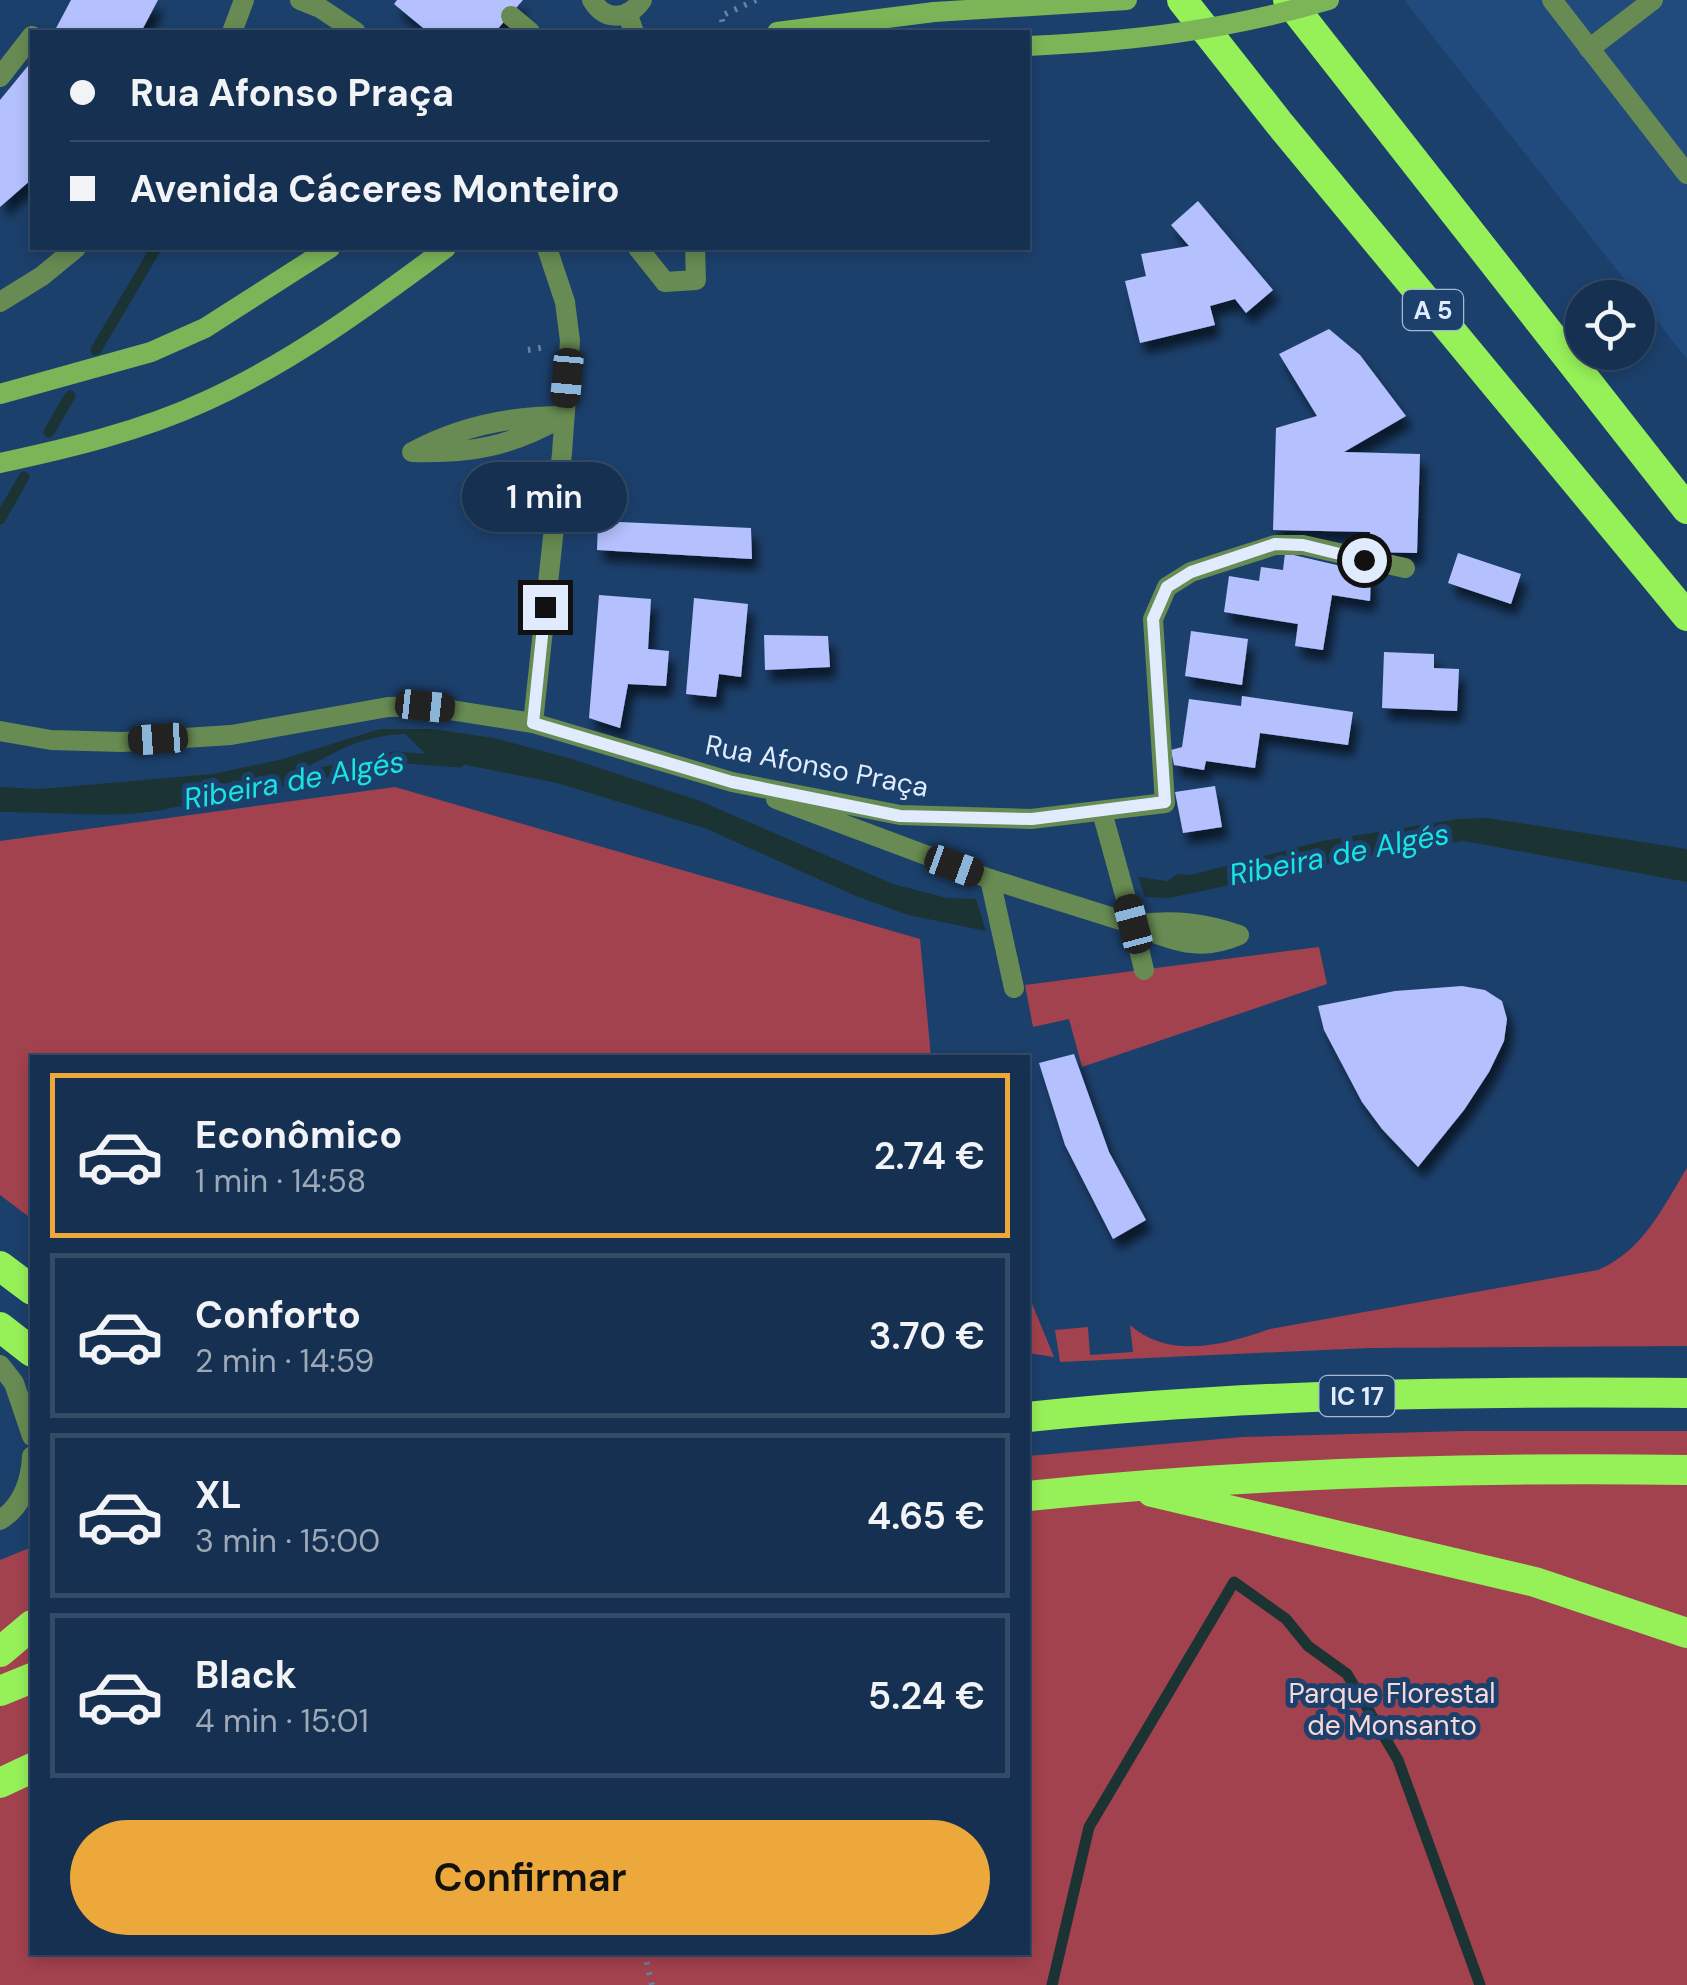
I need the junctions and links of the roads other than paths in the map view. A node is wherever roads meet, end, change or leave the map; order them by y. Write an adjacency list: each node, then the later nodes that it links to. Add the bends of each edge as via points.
1 (244, 0): 12 (street)
2 (300, 0): 13 (street)
3 (592, 0): 10 (street, via 604,14)
4 (1127, 0): 15 (street, via 934,12)
5 (1182, 0): 33 (highway, A 5)
6 (1288, 0): 31 (highway)
7 (1329, 0): 17 (street, bridge, via 1162,37)
8 (1552, 0): 18 (street)
9 (1652, 0): 18 (street)
10 (635, 15)
11 (510, 16): 14 (street)
12 (233, 30)
13 (353, 30)
14 (528, 30)
15 (793, 30)
16 (30, 39): 19 (street)
17 (1030, 46)
18 (1590, 49): 20 (street)
19 (0, 77)
20 (1687, 174)
21 (74, 250): 27 (street)
22 (327, 250): 28 (street, via 205,328 151,352)
23 (443, 250): 30 (street, via 311,343 206,401 148,424)
24 (548, 250): 29 (street, via 570,341)
25 (640, 250): 26 (street, via 665,282 696,280)
26 (695, 250)
27 (0, 302)
28 (0, 394)
29 (564, 416): 29 (street, via 522,416 448,432 412,452 452,453 526,438); 34 (street)
30 (0, 463)
31 (1687, 509)
32 (1405, 568): 37 (street, Rua Afonso Praça, via 1275,544 1191,572 1167,587 1153,619 1165,802)
33 (1687, 616)
34 (533, 723): 35 (street, Rua Afonso Praça, via 425,706 122,742); 36 (street, Rua Afonso Praça)
35 (0, 731)
36 (732, 782): 37 (street, Rua Afonso Praça, via 900,816 1032,819); 38 (street)
37 (1102, 812): 39 (street)
38 (990, 879): 39 (street); 42 (street)
39 (1133, 924): 40 (street, via 1177,920); 41 (street)
40 (1239, 935)
41 (1144, 970)
42 (1014, 988)
43 (0, 1266): 44 (highway)
44 (30, 1288)
45 (0, 1327): 46 (highway)
46 (30, 1350)
47 (0, 1365): 50 (street, via 14,1383)
48 (1687, 1394): 49 (highway, IC 17, via 1380,1395)
49 (1030, 1417)
50 (30, 1430)
51 (30, 1464): 55 (street, via 21,1500)
52 (1687, 1470): 53 (highway, via 1457,1468)
53 (1129, 1486): 54 (highway); 57 (highway, via 1535,1582)
54 (1030, 1496)
55 (0, 1520)
56 (30, 1626): 58 (highway)
57 (1687, 1633)
58 (0, 1652)
59 (30, 1679): 60 (highway)
60 (0, 1691)
61 (30, 1769): 62 (highway)
62 (0, 1782)

